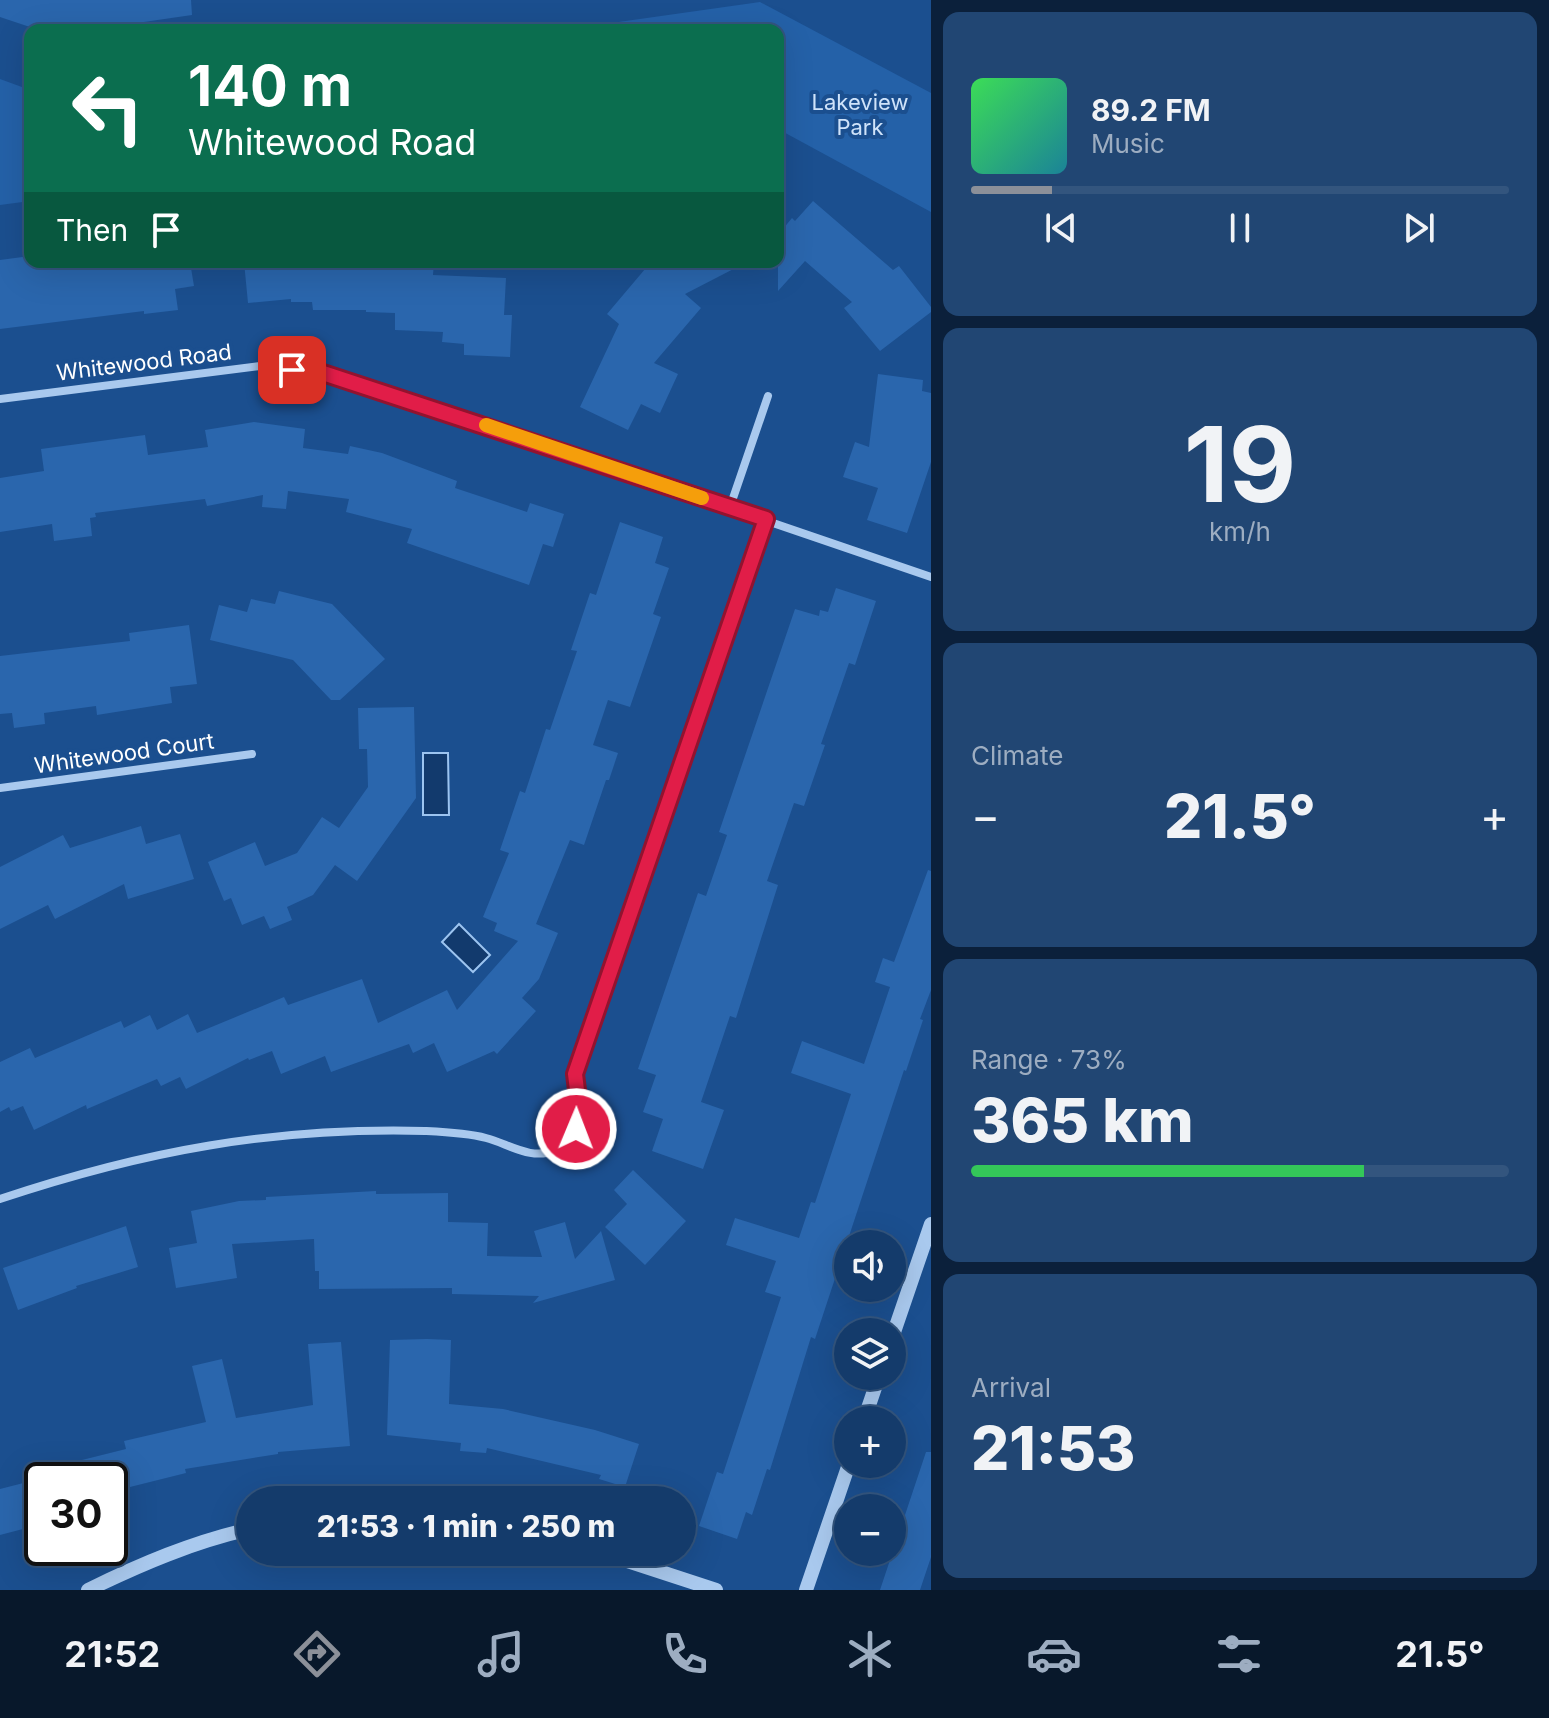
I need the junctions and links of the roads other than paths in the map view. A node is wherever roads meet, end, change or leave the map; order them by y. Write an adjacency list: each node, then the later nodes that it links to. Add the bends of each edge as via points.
1 (768, 396): 3 (street)
2 (0, 399): 3 (street, Whitewood Road, via 260,366 323,373)
3 (730, 507): 4 (street, Whitewood Road)
4 (766, 519): 5 (street, Whitewood Road); 8 (street, via 575,1074 578,1118 564,1146 554,1152 525,1153 487,1139 442,1132 285,1135 137,1159)
5 (931, 577)
6 (252, 754): 7 (street, Whitewood Court)
7 (0, 788)
8 (0, 1199)
9 (931, 1224): 10 (street)
10 (899, 1318)
11 (844, 1478): 16 (street)
12 (236, 1532): 14 (street, via 157,1558)
13 (643, 1566): 15 (street)
14 (88, 1590)
15 (716, 1590)
16 (806, 1590)

